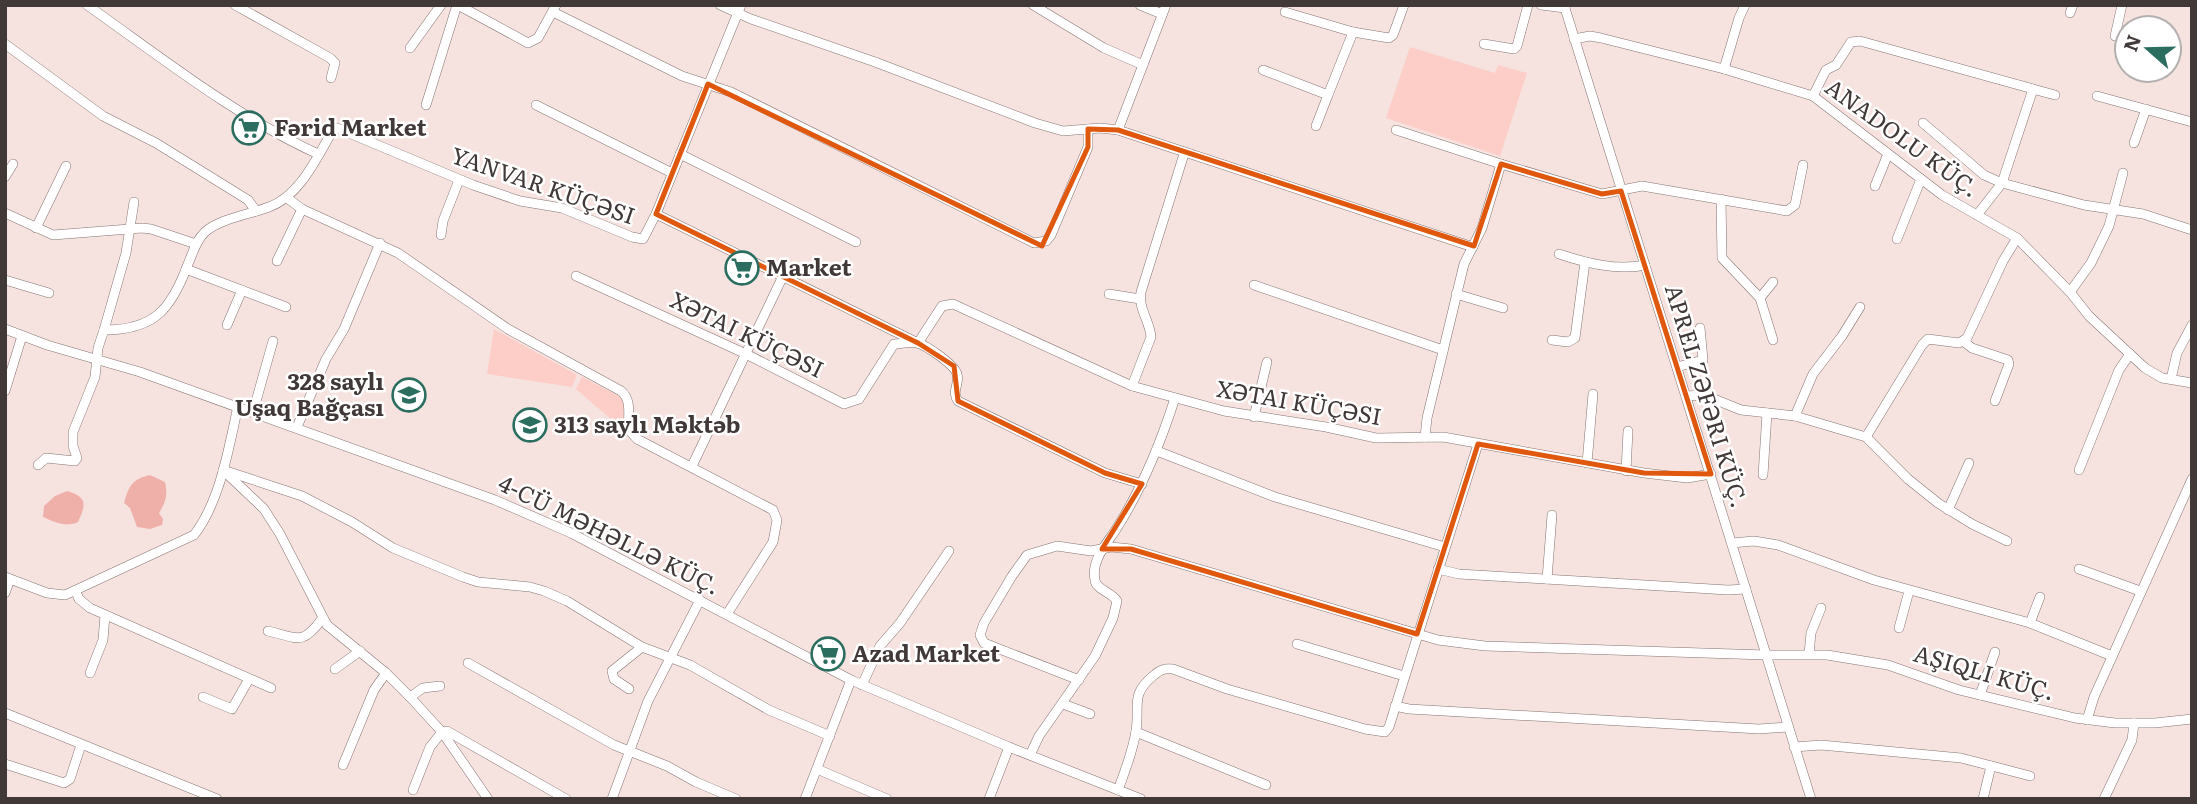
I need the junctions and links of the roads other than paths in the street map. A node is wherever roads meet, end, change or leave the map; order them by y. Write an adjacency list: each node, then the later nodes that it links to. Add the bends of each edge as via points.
1 (87, 5): 42 (street, via 234,109)
2 (235, 5): 25 (street, via 330,58 335,63)
3 (441, 5): 21 (street)
4 (457, 5): 13 (street, via 528,43 538,38); 32 (street)
5 (720, 5): 14 (street)
6 (1032, 5): 22 (street, via 1104,48)
7 (1140, 5): 15 (street)
8 (1404, 5): 17 (street, via 1389,38)
9 (1528, 5): 20 (street, via 1514,49)
10 (1541, 5): 12 (street)
11 (1745, 5): 23 (street)
12 (1564, 7): 18 (street, APREL ZƏFƏRI KÜÇ.)
13 (554, 8): 26 (street, via 682,76)
14 (740, 9): 26 (street, YANVAR KÜÇƏSI); 38 (street, via 1035,123 1063,131)
15 (1164, 10): 22 (street)
16 (1285, 12): 17 (street)
17 (1353, 32): 28 (street)
18 (1574, 39): 23 (street, ANADOLU KÜÇ., via 1601,38); 57 (street, APREL ZƏFƏRI KÜÇ.)
19 (5, 44): 63 (street, via 103,116 248,200)
20 (1484, 44)
21 (411, 48)
22 (1143, 65): 39 (street)
23 (1724, 69): 30 (street, ANADOLU KÜÇ.)
24 (1263, 70): 28 (street)
25 (331, 78)
26 (708, 84): 38 (street, via 1034,243 1051,235 1088,147); 43 (street, YANVAR KÜÇƏSI)
27 (2033, 89): 29 (street); 30 (street, via 1860,41 1851,42 1836,65 1826,70); 55 (street)
28 (1328, 95): 37 (street)
29 (2054, 95)
30 (1813, 96): 45 (street, ANADOLU KÜÇ.)
31 (2097, 96): 34 (street)
32 (426, 105)
33 (536, 105): 50 (street)
34 (2146, 109): 35 (street); 41 (street)
35 (2192, 121)
36 (1923, 123): 55 (street, via 1984,175)
37 (1316, 126)
38 (1087, 129): 39 (street)
39 (1118, 130): 44 (street)
40 (1396, 130): 47 (street)
41 (2134, 142)
42 (318, 154): 54 (street, YANVAR KÜÇƏSI, via 333,131 342,129); 58 (street, YANVAR KÜÇƏSI)
43 (680, 154): 50 (street, YANVAR KÜÇƏSI); 73 (street)
44 (1184, 154): 76 (street); 93 (street)
45 (1888, 154): 53 (street, ANADOLU KÜÇ.); 56 (street)
46 (13, 164): 52 (street)
47 (1501, 164): 57 (street, via 1602,194); 76 (street)
48 (1803, 165): 59 (street, via 1795,205 1787,211)
49 (66, 166): 68 (street)
50 (672, 173): 65 (street, YANVAR KÜÇƏSI)
51 (2123, 173): 61 (street)
52 (5, 177)
53 (1921, 179): 66 (street, ANADOLU KÜÇ.); 71 (street)
54 (459, 180): 65 (street, YANVAR KÜÇƏSI, via 520,201 562,208 638,239 646,235); 70 (street)
55 (2002, 183): 61 (street, via 2084,205); 66 (street)
56 (1875, 186)
57 (1621, 191): 59 (street, via 1642,186); 80 (street, APREL ZƏFƏRI KÜÇ.)
58 (287, 198): 62 (street); 63 (street)
59 (1721, 198): 92 (street, via 1722,258)
60 (134, 202): 67 (street)
61 (2114, 208): 69 (street); 88 (street, via 2091,263)
62 (302, 209): 74 (street); 78 (street)
63 (256, 211): 75 (street, via 212,226)
64 (5, 213): 68 (street)
65 (656, 214): 83 (street)
66 (1977, 215): 72 (street, ANADOLU KÜÇ.)
67 (130, 227): 68 (street, via 64,235); 75 (street); 101 (street)
68 (36, 228)
69 (2192, 230)
70 (441, 234)
71 (1897, 239)
72 (2017, 239): 88 (street, ANADOLU KÜÇ.); 106 (street)
73 (856, 242)
74 (380, 243): 127 (street); 136 (street, via 508,329 621,391 629,402 629,430 637,439)
75 (196, 244): 81 (street)
76 (1473, 247): 90 (street)
77 (1559, 254): 79 (street)
78 (277, 261)
79 (1584, 262): 80 (street, via 1628,268); 103 (street, via 1574,338)
80 (1645, 265): 113 (street, APREL ZƏFƏRI KÜÇ.)
81 (187, 269): 87 (street); 101 (street, via 155,319 138,327)
82 (576, 276): 109 (street, XƏTAI KÜÇƏSI)
83 (783, 276): 107 (street); 109 (street)
84 (5, 280): 89 (street)
85 (1773, 282): 92 (street)
86 (1254, 285): 108 (street)
87 (242, 290): 94 (street); 97 (street)
88 (2070, 292): 110 (street, ANADOLU KÜÇ.)
89 (49, 293)
90 (1456, 293): 96 (street); 108 (street)
91 (1109, 294): 93 (street)
92 (1760, 298): 104 (street)
93 (1140, 299): 116 (street, via 1151,337)
94 (286, 307)
95 (1860, 307): 125 (street, via 1813,374)
96 (1503, 308)
97 (227, 326)
98 (2192, 326): 114 (street, via 2177,353)
99 (1700, 328): 113 (street, via 1703,360)
100 (5, 329): 102 (street, 4-CÜ MƏHƏLLƏ KÜÇ.)
101 (104, 330): 111 (street)
102 (23, 336): 111 (street, 4-CÜ MƏHƏLLƏ KÜÇ.); 117 (street)
103 (1552, 340)
104 (1773, 340)
105 (273, 341): 123 (street)
106 (1963, 341): 121 (street, via 2008,360); 130 (street, via 1935,339 1922,345)
107 (918, 343): 109 (street, XƏTAI KÜÇƏSI, via 894,344 859,399 844,404); 116 (street, XƏTAI KÜÇƏSI, via 942,306 953,304); 143 (street, via 954,366 958,401 1105,473)
108 (1443, 351): 129 (street)
109 (746, 354): 136 (street)
110 (2130, 354): 114 (street, ANADOLU KÜÇ., via 2152,373); 138 (street, via 2119,370)
111 (98, 359): 122 (street, 4-CÜ MƏHƏLLƏ KÜÇ.); 135 (street, via 72,432 77,458 70,462 46,458)
112 (1267, 362): 126 (street)
113 (1677, 367): 119 (street, APREL ZƏFƏRI KÜÇ.)
114 (2171, 379): 115 (street, ANADOLU KÜÇ.)
115 (2192, 383)
116 (1132, 386): 120 (street, XƏTAI KÜÇƏSI)
117 (5, 391)
118 (1593, 394): 133 (street)
119 (1686, 396): 124 (street, via 1704,395 1741,410); 140 (street, APREL ZƏFƏRI KÜÇ.)
120 (1175, 398): 126 (street, XƏTAI KÜÇƏSI); 132 (street)
121 (1995, 401)
122 (238, 406): 123 (street, 4-CÜ MƏHƏLLƏ KÜÇ.); 137 (street)
123 (253, 412): 127 (street, 4-CÜ MƏHƏLLƏ KÜÇ.)
124 (1767, 413): 125 (street); 141 (street)
125 (1795, 416): 130 (street)
126 (1254, 417): 129 (street, XƏTAI KÜÇƏSI, via 1376,438)
127 (298, 427): 161 (street, 4-CÜ MƏHƏLLƏ KÜÇ., via 495,500 571,533)
128 (1628, 431): 139 (street)
129 (1425, 437): 131 (street, XƏTAI KÜÇƏSI)
130 (1866, 437): 144 (street)
131 (1478, 444): 133 (street, XƏTAI KÜÇƏSI); 148 (street)
132 (1157, 451): 143 (street); 148 (street, via 1275,497)
133 (1587, 463): 139 (street, XƏTAI KÜÇƏSI)
134 (1969, 464): 144 (street)
135 (38, 465)
136 (692, 466): 163 (street, via 776,514 776,536)
137 (223, 470): 158 (street, via 207,516 194,535); 165 (street, via 275,526); 171 (street, via 302,496 393,548 463,578 544,591)
138 (2079, 470)
139 (1626, 471): 140 (street, XƏTAI KÜÇƏSI, via 1687,478)
140 (1711, 474): 147 (street, APREL ZƏFƏRI KÜÇ.)
141 (1763, 475)
142 (2192, 479): 157 (street)
143 (1142, 484): 149 (street)
144 (1948, 510): 146 (street)
145 (1552, 515): 154 (street)
146 (2007, 541)
147 (1732, 543): 155 (street, APREL ZƏFƏRI KÜÇ.); 156 (street, via 1777,545)
148 (1445, 547): 151 (street)
149 (1102, 549): 169 (street, via 1131,548); 185 (street, via 1095,565 1095,582 1114,596 1117,607); 185 (street, via 1057,546 1027,555 980,635 984,643)
150 (949, 551): 186 (street, via 880,646)
151 (1438, 569): 154 (street); 169 (street)
152 (2079, 569): 157 (street)
153 (8, 578): 158 (street, via 47,593); 159 (street)
154 (1547, 579): 155 (street)
155 (1746, 589): 175 (street, APREL ZƏFƏRI KÜÇ.)
156 (1909, 591): 166 (street); 167 (street)
157 (2140, 591): 176 (street)
158 (76, 592): 164 (street, via 84,603)
159 (5, 593)
160 (2040, 597): 166 (street)
161 (699, 600): 163 (street, 4-CÜ MƏHƏLLƏ KÜÇ.); 177 (street)
162 (1821, 608): 174 (street)
163 (727, 614): 184 (street, 4-CÜ MƏHƏLLƏ KÜÇ.)
164 (105, 615): 180 (street, via 103,640); 183 (street)
165 (322, 620): 168 (street, via 303,638); 172 (street)
166 (2030, 623): 176 (street)
167 (1899, 628)
168 (268, 631)
169 (1417, 634): 175 (street, via 1485,646); 182 (street)
170 (1297, 643): 182 (street)
171 (642, 647): 177 (street); 189 (street, via 612,671 614,679)
172 (360, 651): 179 (street); 181 (street)
173 (1995, 652): 190 (street)
174 (1809, 654): 175 (street); 190 (street, via 1888,665)
175 (1766, 655): 200 (street, APREL ZƏFƏRI KÜÇ.)
176 (2112, 656): 198 (street)
177 (669, 657): 203 (street, via 769,710); 207 (street)
178 (468, 663): 207 (street)
179 (335, 669)
180 (90, 673)
181 (386, 673): 192 (street); 210 (street, via 373,690)
182 (1404, 676): 194 (street)
183 (249, 679): 188 (street); 191 (street, via 232,709)
184 (851, 680): 186 (street, 4-CÜ MƏHƏLLƏ KÜÇ.); 203 (street)
185 (1079, 680): 193 (street)
186 (862, 685): 205 (street, 4-CÜ MƏHƏLLƏ KÜÇ.)
187 (440, 687): 192 (street, via 423,688)
188 (271, 688)
189 (629, 688)
190 (1980, 695): 198 (street)
191 (203, 697)
192 (410, 697): 201 (street)
193 (1063, 704): 196 (street); 208 (street)
194 (1395, 706): 200 (street); 202 (street, via 1389,727 1381,733 1166,668 1139,691)
195 (5, 713): 204 (street)
196 (1090, 714)
197 (2192, 719): 199 (street)
198 (2087, 720): 199 (street)
199 (2134, 723): 217 (street, via 2132,740)
200 (1788, 727): 206 (street, APREL ZƏFƏRI KÜÇ.)
201 (442, 732): 215 (street, via 430,747); 219 (street); 220 (street, via 453,733)
202 (1136, 732): 214 (street); 216 (street)
203 (830, 736): 212 (street)
204 (81, 745): 209 (street, via 70,779 64,783); 218 (street)
205 (1009, 747): 208 (street, 4-CÜ MƏHƏLLƏ KÜÇ.); 225 (street)
206 (1794, 747): 211 (street, via 1821,745 1961,758); 227 (street, APREL ZƏFƏRI KÜÇ.)
207 (629, 751): 221 (street); 222 (street)
208 (1030, 755): 216 (street, 4-CÜ MƏHƏLLƏ KÜÇ.)
209 (5, 764)
210 (343, 765)
211 (1991, 766): 213 (street); 228 (street)
212 (817, 769): 223 (street); 224 (street)
213 (2030, 776)
214 (1266, 785)
215 (413, 790)
216 (1118, 790): 226 (street, 4-CÜ MƏHƏLLƏ KÜÇ.)
217 (2106, 798)
218 (217, 799)
219 (488, 799)
220 (566, 799)
221 (612, 799)
222 (736, 799)
223 (805, 799)
224 (887, 799)
225 (989, 799)
226 (1140, 799)
227 (1811, 799)
228 (1983, 799)

